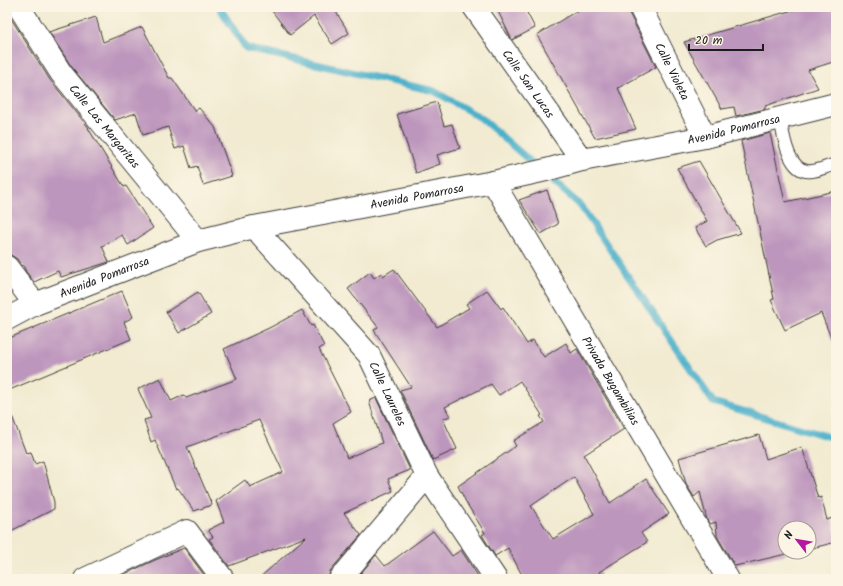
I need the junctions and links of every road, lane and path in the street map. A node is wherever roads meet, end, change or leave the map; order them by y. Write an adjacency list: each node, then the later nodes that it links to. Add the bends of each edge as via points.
1 (18, 7): 11 (street, Calle Las Margaritas, via 61,73)
2 (474, 7): 7 (street, Calle San Lucas)
3 (640, 7): 6 (street, Calle Violeta)
4 (836, 104): 5 (street, Avenida Pomarrosa)
5 (780, 117): 6 (street, Avenida Pomarrosa); 8 (lane, via 786,146 794,164 802,170 811,172)
6 (705, 137): 7 (street, Avenida Pomarrosa)
7 (582, 160): 9 (street, Avenida Pomarrosa)
8 (836, 164)
9 (498, 181): 10 (street, Avenida Pomarrosa); 20 (street, Privada Bugambilias)
10 (254, 227): 11 (street, Avenida Pomarrosa); 15 (street, Calle Laureles, via 369,355)
11 (198, 241): 13 (street, Avenida Pomarrosa)
12 (7, 267): 13 (street)
13 (35, 304): 14 (street, Avenida Pomarrosa)
14 (7, 320)
15 (427, 476): 18 (street); 19 (street, Calle Laureles)
16 (85, 579): 17 (street, via 187,532)
17 (223, 579)
18 (340, 579)
19 (496, 579)
20 (728, 579)

